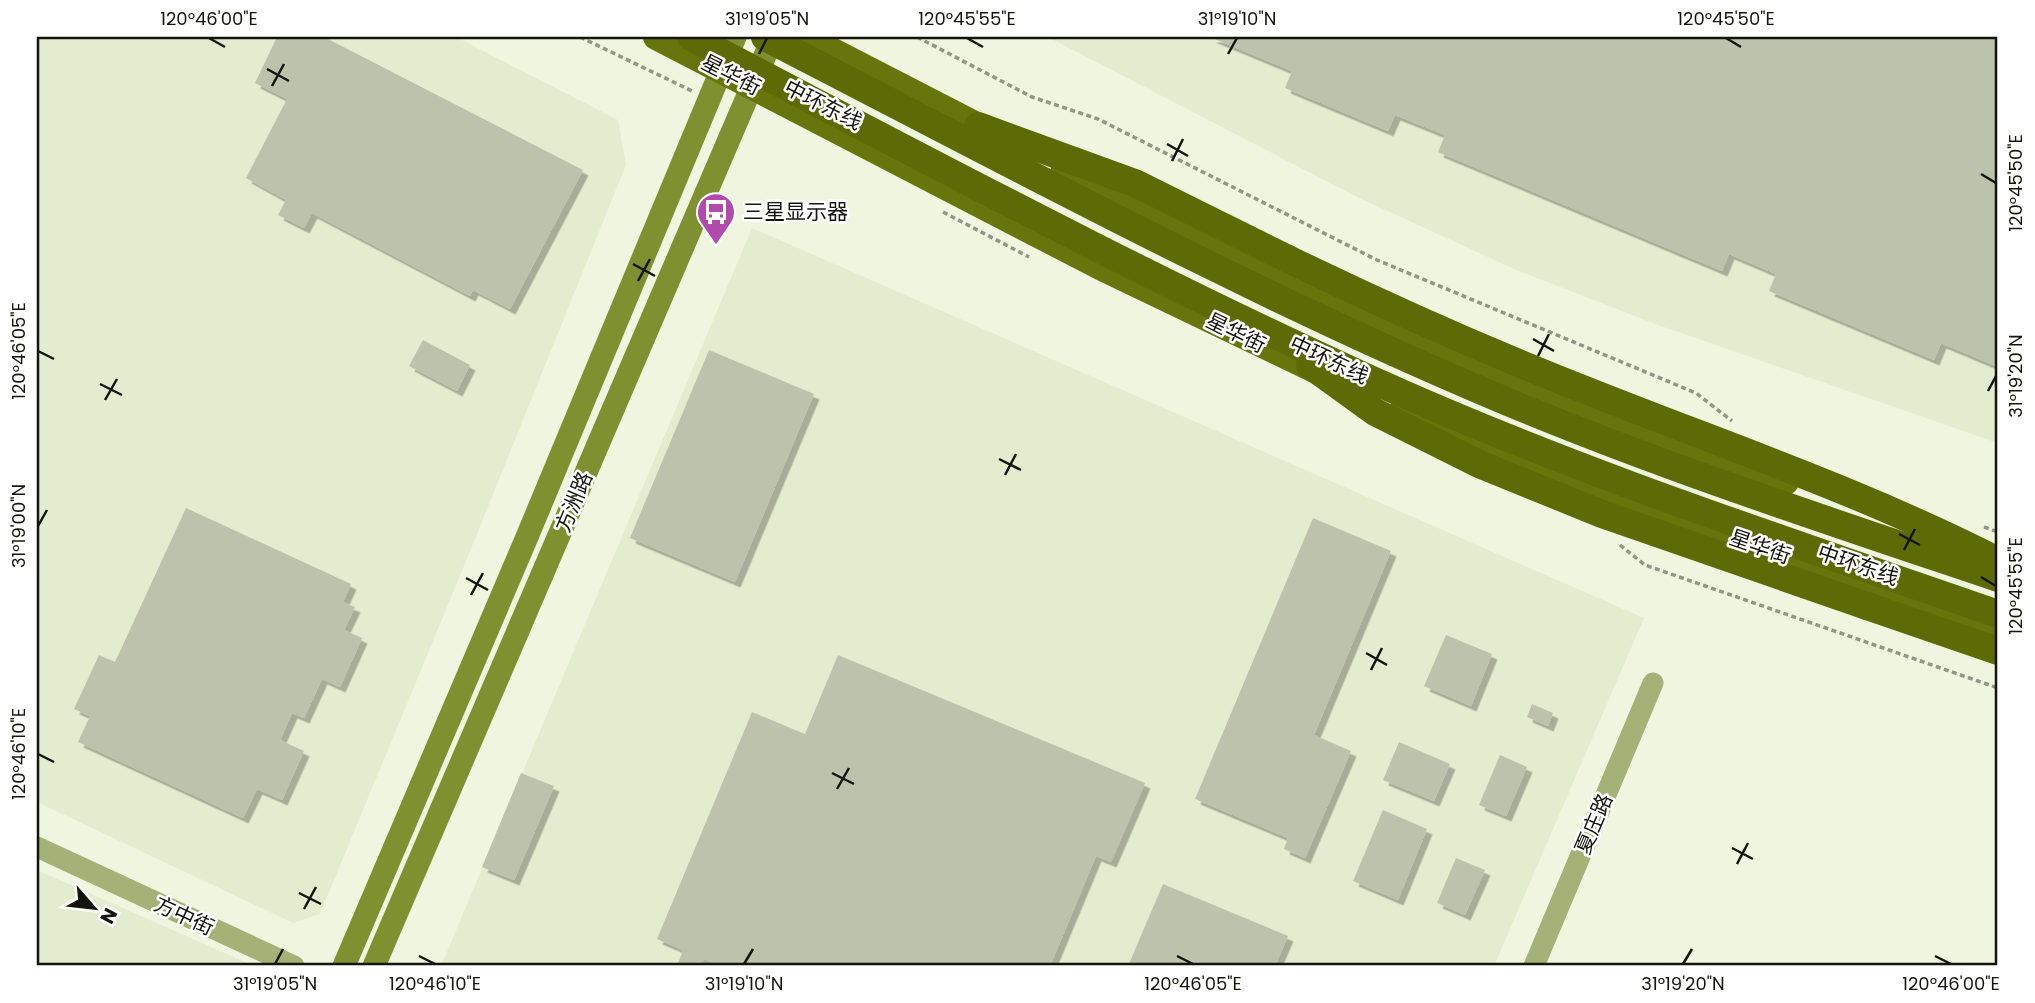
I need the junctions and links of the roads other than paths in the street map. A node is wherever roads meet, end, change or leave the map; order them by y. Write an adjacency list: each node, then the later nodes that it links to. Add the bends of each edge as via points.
1 (656, 37): 7 (main road, 星华街)
2 (691, 37): 10 (highway, 中环东线, bridge)
3 (735, 37): 7 (main road, 方洲路)
4 (765, 37): 12 (highway, 中环东线, bridge, via 1256,288 1399,355 1587,433)
5 (773, 37): 8 (main road, 方洲路)
6 (806, 37): 9 (main road)
7 (721, 70): 8 (main road, 星华街); 19 (main road, 方洲路)
8 (752, 86): 14 (main road, 星华街, via 1100,267 1483,449); 20 (main road, 方洲路)
9 (978, 126): 11 (highway, bridge, via 1137,184 1413,319 1814,478); 11 (main road, via 1280,274 1514,380)
10 (1253, 325): 13 (highway, 中环东线, bridge, via 1574,464); 15 (highway, bridge, via 1375,412 1479,464 1602,514)
11 (1998, 559)
12 (1998, 578)
13 (1998, 614)
14 (1998, 631)
15 (1998, 651)
16 (1653, 682): 21 (street, 夏庄路)
17 (37, 847): 18 (street, 方中街)
18 (294, 966)
19 (344, 966)
20 (374, 966)
21 (1534, 966)

